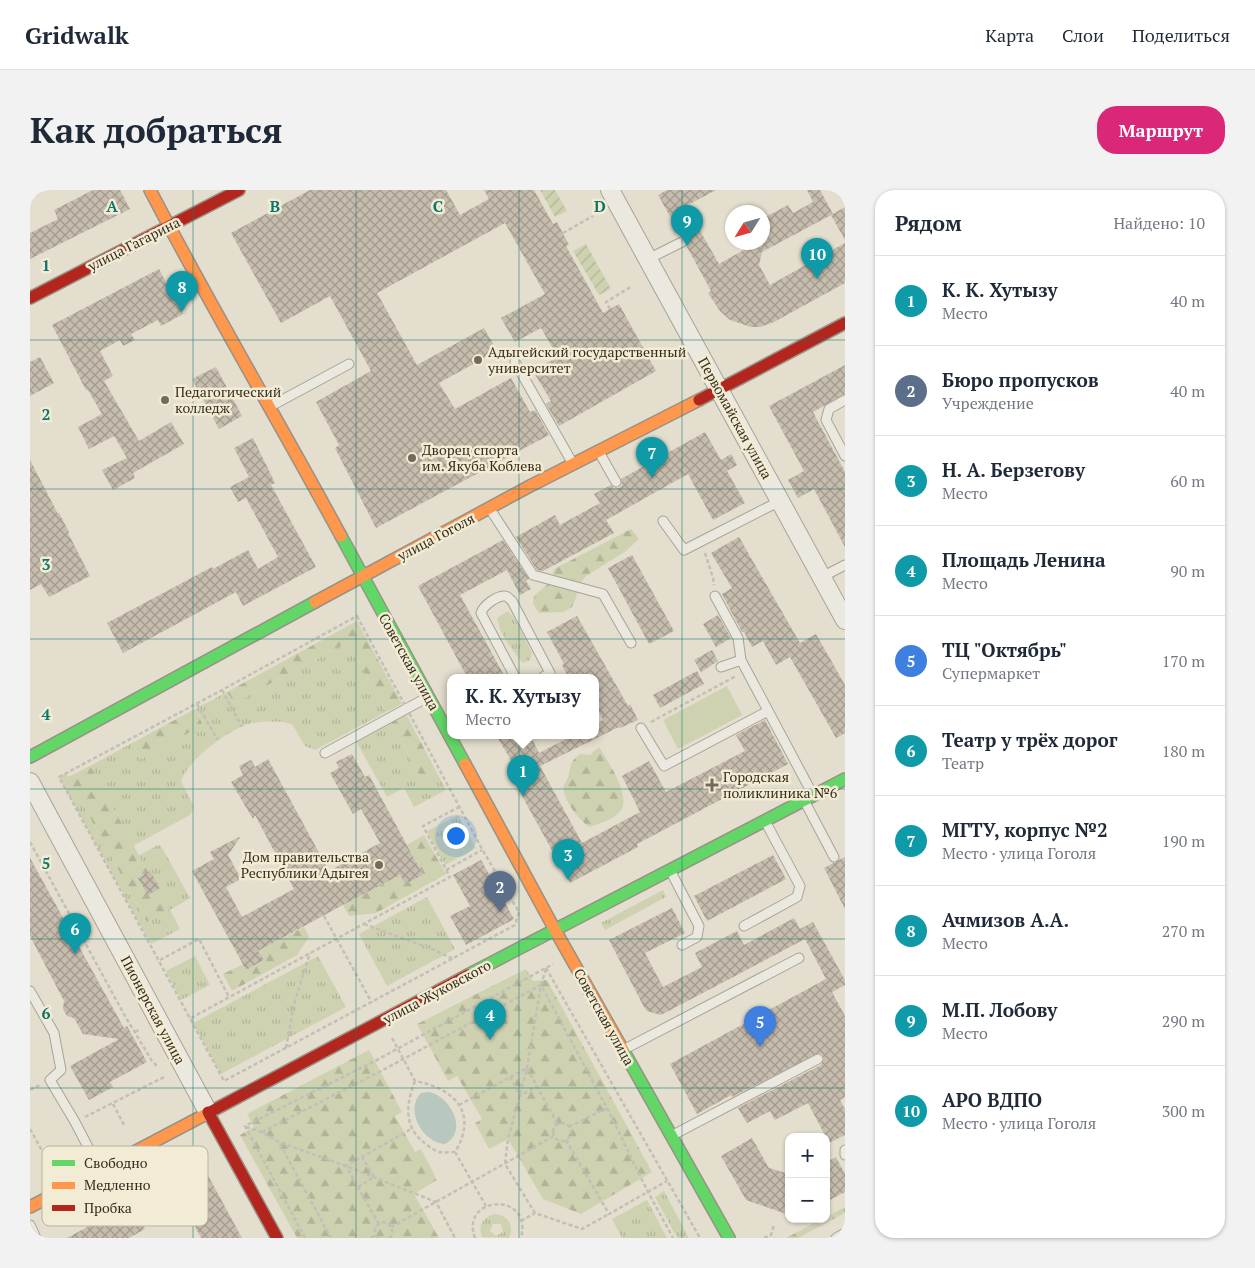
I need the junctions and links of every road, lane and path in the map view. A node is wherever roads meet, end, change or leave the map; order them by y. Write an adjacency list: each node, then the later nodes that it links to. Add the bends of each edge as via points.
1 (150, 190): 5 (main road, Советская улица)
2 (239, 190): 5 (main road, улица Гагарина)
3 (610, 190): 8 (street, Первомайская улица)
4 (593, 216): 6 (path)
5 (169, 225): 10 (main road, улица Гагарина); 17 (main road, Советская улица)
6 (563, 234)
7 (684, 241): 8 (lane)
8 (648, 260): 15 (street, Первомайская улица)
9 (632, 286): 11 (path, via 606,302)
10 (30, 298)
11 (610, 309)
12 (845, 323): 15 (main road, улица Гоголя)
13 (515, 362): 20 (lane)
14 (349, 364): 17 (lane)
15 (719, 390): 18 (main road, улица Гоголя); 22 (street, Первомайская улица)
16 (845, 400): 19 (lane, via 829,409 826,420)
17 (270, 406): 27 (main road, Советская улица)
18 (598, 452): 20 (main road, улица Гоголя); 21 (lane)
19 (845, 456)
20 (573, 464): 23 (main road, улица Гоголя)
21 (616, 482)
22 (780, 501): 24 (lane, via 684,550); 28 (street, Первомайская улица)
23 (490, 508): 27 (main road, улица Гоголя); 31 (lane, via 533,575 603,594)
24 (663, 520)
25 (704, 552): 29 (path)
26 (845, 565): 28 (lane)
27 (362, 576): 38 (main road, Советская улица); 48 (main road, улица Гоголя)
28 (822, 577): 30 (street, Первомайская улица)
29 (715, 596): 32 (lane, via 738,638)
30 (845, 620)
31 (631, 643)
32 (741, 660): 33 (lane); 34 (lane)
33 (722, 668)
34 (746, 670): 41 (lane); 44 (path)
35 (513, 674): 36 (lane, via 481,613 485,605 502,596 512,601)
36 (548, 674)
37 (222, 690): 39 (path); 40 (path, via 357,616); 43 (path)
38 (428, 696): 40 (lane); 42 (main road, Советская улица)
39 (197, 704): 46 (path); 68 (path, via 59,777)
40 (407, 708): 47 (lane); 52 (path)
41 (768, 711): 44 (lane, via 664,766); 51 (lane)
42 (447, 726)
43 (242, 727)
44 (641, 728)
45 (454, 739): 62 (main road, Советская улица)
46 (218, 740)
47 (324, 753)
48 (30, 757)
49 (845, 779): 51 (main road, улица Жуковского)
50 (30, 782): 93 (street, Пионерская улица)
51 (808, 797): 53 (main road, улица Жуковского); 56 (lane)
52 (459, 807): 55 (path); 57 (path, via 423,826)
53 (764, 820): 58 (main road, улица Жуковского); 61 (lane, via 800,886 797,897)
54 (30, 842): 77 (path, via 129,1027)
55 (482, 849): 57 (path); 67 (path, via 518,912 515,925)
56 (834, 857)
57 (446, 870): 60 (path, via 450,876)
58 (670, 870): 62 (main road, улица Жуковского); 64 (lane, via 699,926 697,937)
59 (324, 916): 63 (path)
60 (364, 924): 63 (path); 67 (path)
61 (744, 926)
62 (555, 930): 80 (main road, Советская улица); 93 (main road, улица Жуковского)
63 (337, 938): 65 (path); 74 (path)
64 (682, 945)
65 (310, 953): 73 (path); 78 (path, via 294,1004)
66 (799, 958): 80 (lane)
67 (453, 959): 74 (path)
68 (160, 960): 73 (path, via 199,939); 75 (path)
69 (553, 964): 70 (path)
70 (546, 968): 71 (path); 79 (path); 116 (path)
71 (541, 985): 81 (path); 84 (path); 92 (path)
72 (30, 991): 94 (lane, via 54,1033 62,1070 50,1080)
73 (229, 997): 75 (path)
74 (372, 1002): 78 (path)
75 (191, 1018): 78 (path, via 224,1080)
76 (141, 1029): 77 (path)
77 (136, 1032): 83 (path)
78 (286, 1048)
79 (397, 1049): 81 (path); 96 (path)
80 (622, 1050): 103 (main road, Советская улица)
81 (403, 1059): 87 (path); 101 (path)
82 (818, 1059): 103 (lane)
83 (158, 1067)
84 (527, 1068): 86 (path); 88 (path); 89 (path)
85 (164, 1077): 90 (path)
86 (510, 1077): 89 (path); 91 (path)
87 (415, 1081): 91 (path, via 432,1084 449,1094); 100 (path, via 409,1097)
88 (537, 1086): 89 (path); 95 (path)
89 (520, 1096): 113 (path)
90 (112, 1103): 94 (path); 97 (path)
91 (459, 1105): 110 (path, via 464,1120 463,1139)
92 (607, 1108): 98 (path); 119 (path)
93 (208, 1112): 107 (main road, улица Жуковского); 135 (main road, Пионерская улица)
94 (75, 1122): 106 (lane)
95 (558, 1125): 98 (path); 102 (path)
96 (245, 1126): 101 (path); 136 (path)
97 (125, 1127)
98 (569, 1127): 104 (path, via 571,1135)
99 (30, 1129): 109 (path)
100 (411, 1129): 110 (path, via 417,1138 437,1152); 112 (path)
101 (262, 1132): 105 (path)
102 (554, 1136): 104 (path, via 560,1141); 113 (path)
103 (671, 1136): 145 (main road, Советская улица)
104 (566, 1140): 125 (path)
105 (279, 1142): 114 (path); 137 (path)
106 (88, 1146)
107 (145, 1146)
108 (845, 1150): 111 (lane)
109 (42, 1151)
110 (455, 1152): 117 (path)
111 (845, 1155)
112 (362, 1157): 114 (path); 115 (path)
113 (505, 1164): 117 (path); 124 (path)
114 (346, 1166): 115 (path); 118 (path)
115 (374, 1178): 118 (path); 121 (path)
116 (667, 1181): 119 (path); 144 (path)
117 (471, 1182): 121 (path); 122 (path)
118 (358, 1187): 127 (path)
119 (648, 1192): 125 (path); 143 (path)
120 (42, 1201): 123 (main road, улица Жуковского)
121 (436, 1202): 130 (path); 140 (path)
122 (486, 1206): 126 (path, via 503,1204 511,1207); 141 (path, via 475,1217)
123 (30, 1207)
124 (535, 1213): 125 (path, via 582,1229); 126 (path)
125 (609, 1214)
126 (522, 1221): 142 (path)
127 (378, 1224): 130 (path, via 386,1222); 133 (path, via 375,1228)
128 (30, 1225): 134 (lane)
129 (774, 1225): 132 (path)
130 (391, 1227): 139 (path, via 393,1233)
131 (845, 1233): 147 (lane)
132 (771, 1236): 146 (path)
133 (377, 1237): 138 (path)
134 (36, 1238)
135 (277, 1238)
136 (305, 1238)
137 (331, 1238)
138 (371, 1238)
139 (389, 1238)
140 (455, 1238)
141 (475, 1238)
142 (521, 1238)
143 (673, 1238)
144 (700, 1238)
145 (729, 1238)
146 (764, 1238)
147 (836, 1238)

